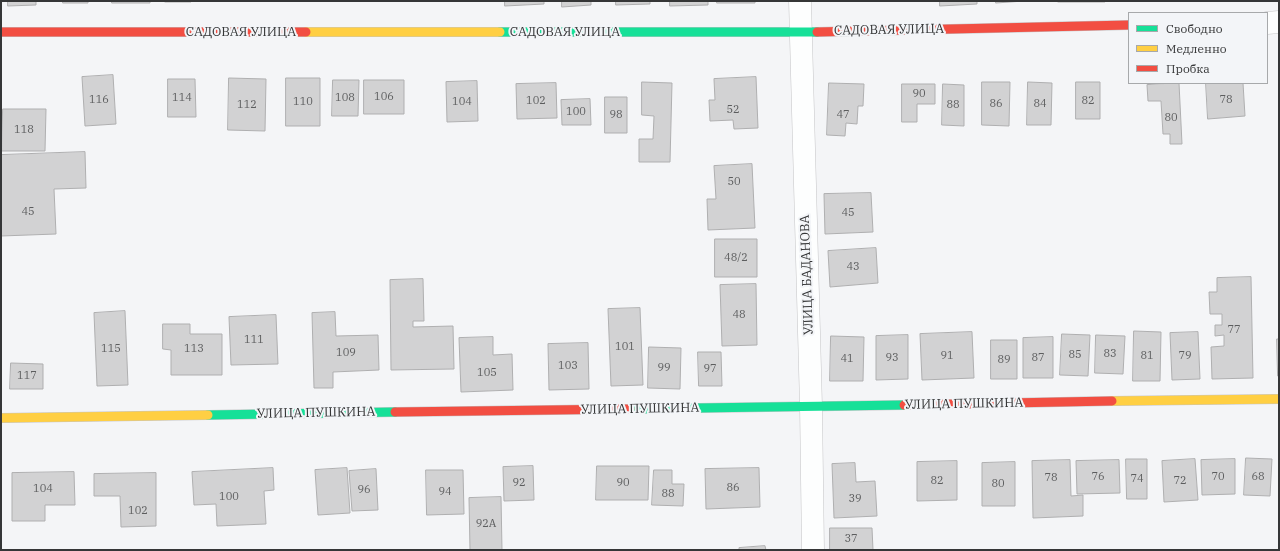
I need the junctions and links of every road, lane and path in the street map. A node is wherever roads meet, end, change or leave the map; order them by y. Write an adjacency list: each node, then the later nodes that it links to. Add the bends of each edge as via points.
1 (800, 1): 6 (street, УЛИЦА БАДАНОВА)
2 (1268, 22): 3 (street)
3 (1279, 22)
4 (1128, 25): 6 (street, САДОВАЯ УЛИЦА)
5 (1, 32): 6 (street, САДОВАЯ УЛИЦА)
6 (800, 32): 8 (street, УЛИЦА БАДАНОВА)
7 (1279, 399): 8 (street, УЛИЦА ПУШКИНА)
8 (811, 406): 9 (street, УЛИЦА ПУШКИНА); 10 (street, УЛИЦА БАДАНОВА)
9 (1, 418)
10 (813, 550)

